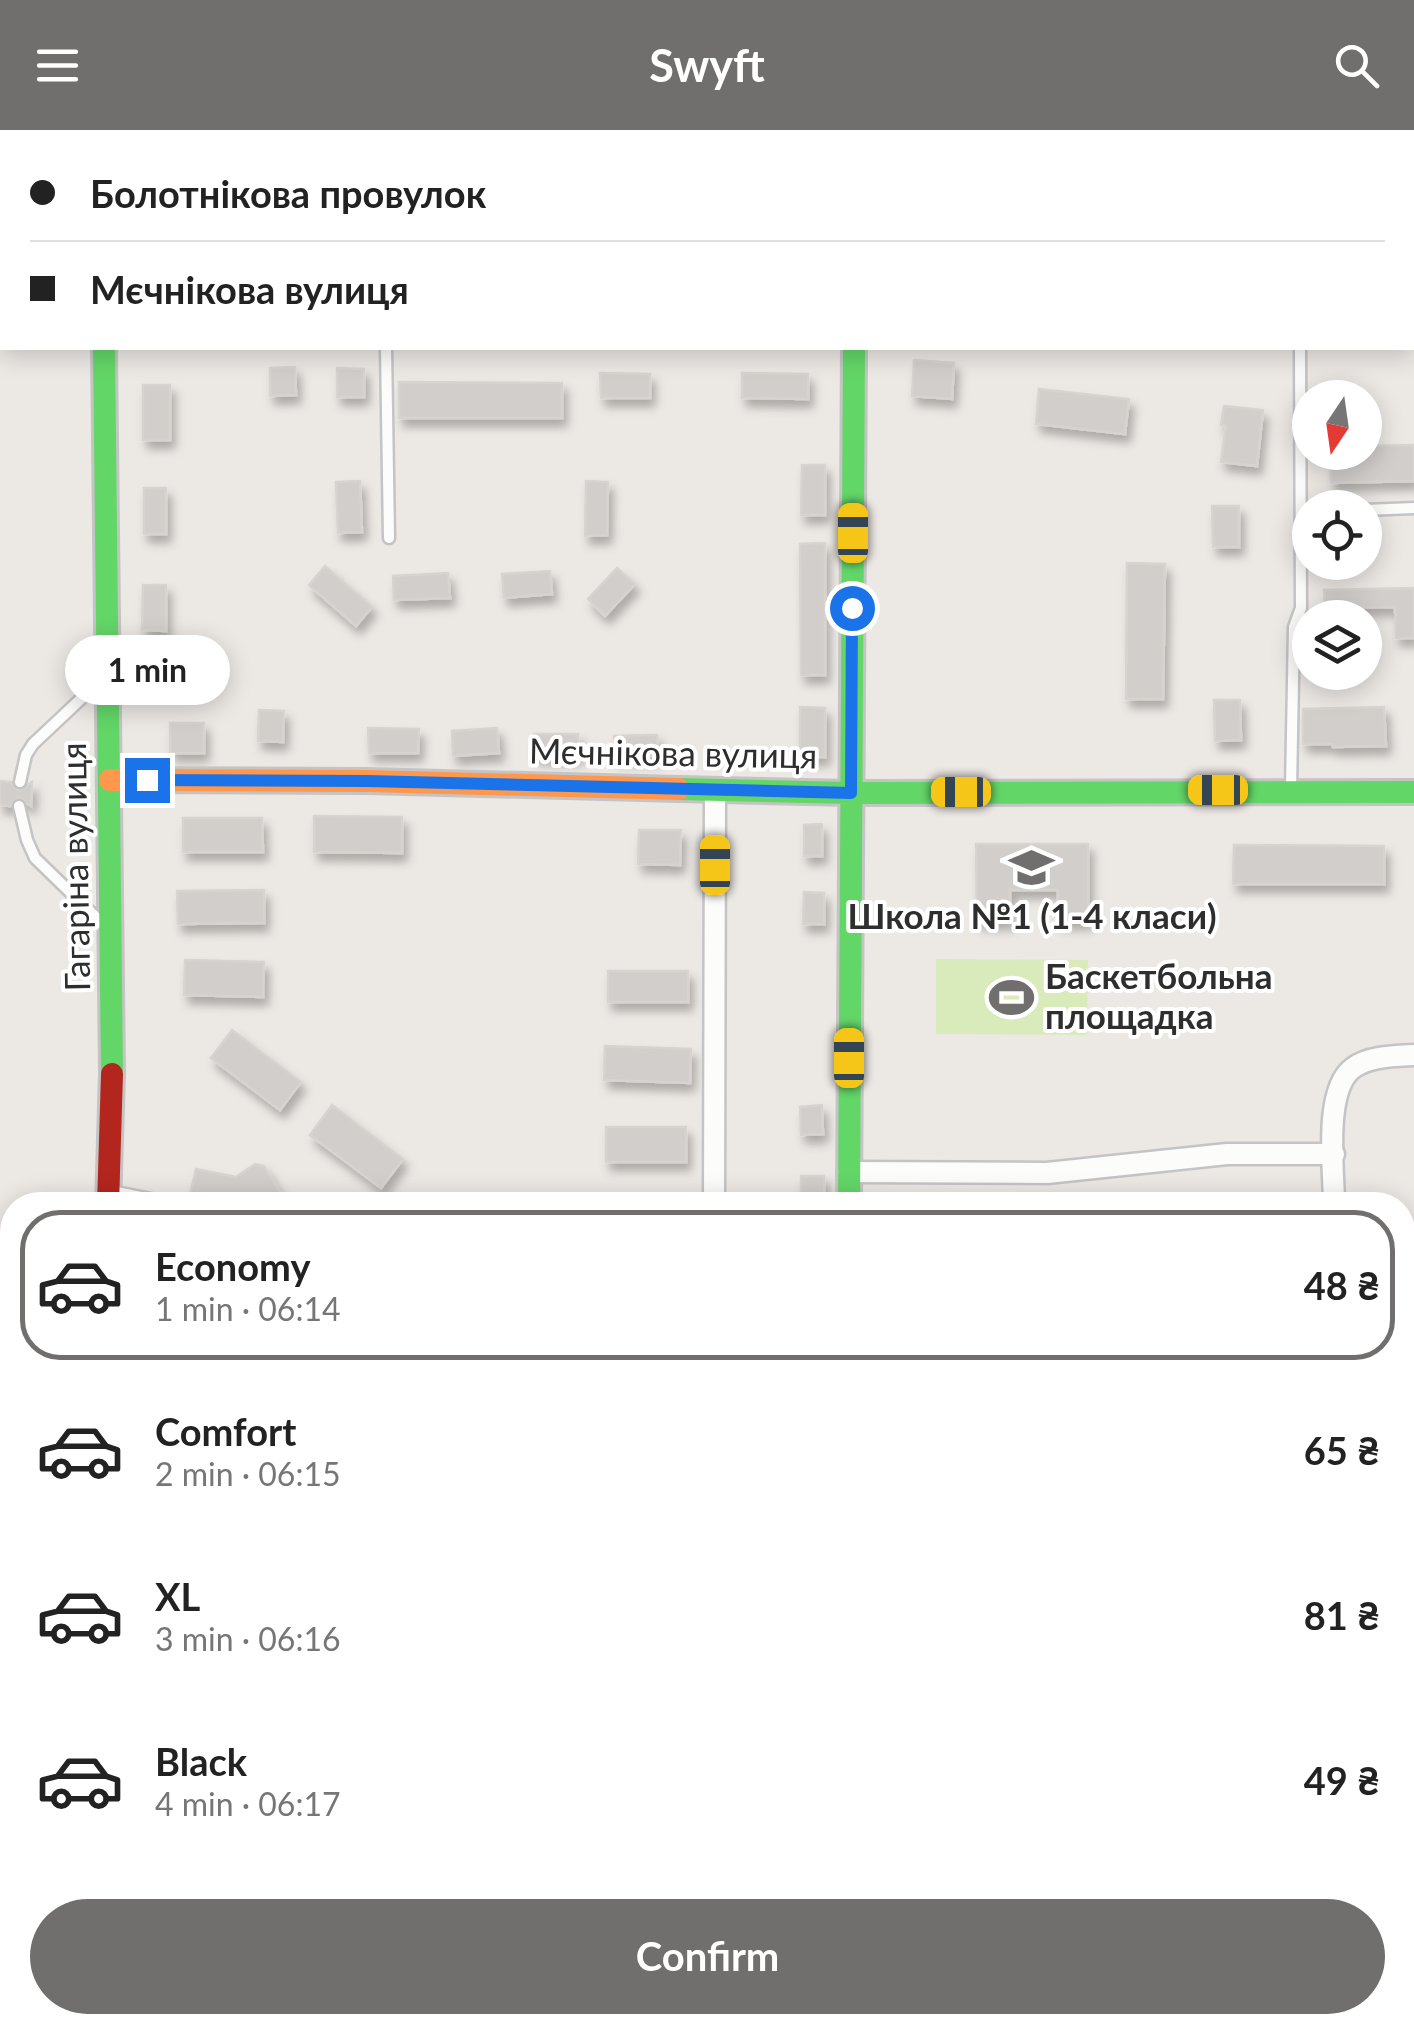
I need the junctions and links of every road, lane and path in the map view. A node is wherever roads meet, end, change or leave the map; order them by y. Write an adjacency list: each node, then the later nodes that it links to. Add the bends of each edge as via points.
1 (104, 350): 10 (street, Гагаріна вулиця)
2 (386, 350): 8 (lane)
3 (854, 350): 16 (street)
4 (1300, 350): 5 (lane)
5 (1305, 490)
6 (1414, 508): 7 (lane)
7 (1382, 509)
8 (389, 538)
9 (1302, 580): 14 (lane, via 1294,627)
10 (109, 673): 11 (street, Гагаріна вулиця); 12 (lane, via 33,744)
11 (110, 780): 13 (street, Мєчнікова вулиця); 18 (street, Гагаріна вулиця)
12 (20, 782)
13 (715, 790): 16 (street, Мєчнікова вулиця); 23 (street)
14 (1291, 790): 15 (street, Мєчнікова вулиця); 16 (street, Мєчнікова вулиця)
15 (1414, 792)
16 (851, 793): 21 (street)
17 (20, 806): 18 (lane, via 35,858)
18 (112, 932): 22 (street, Гагаріна вулиця)
19 (1414, 1055): 20 (street, via 1365,1061 1340,1082)
20 (1334, 1154): 21 (street, via 1227,1154 1048,1173); 25 (street)
21 (848, 1172): 24 (street)
22 (108, 1192)
23 (714, 1192)
24 (849, 1192)
25 (1334, 1192)

